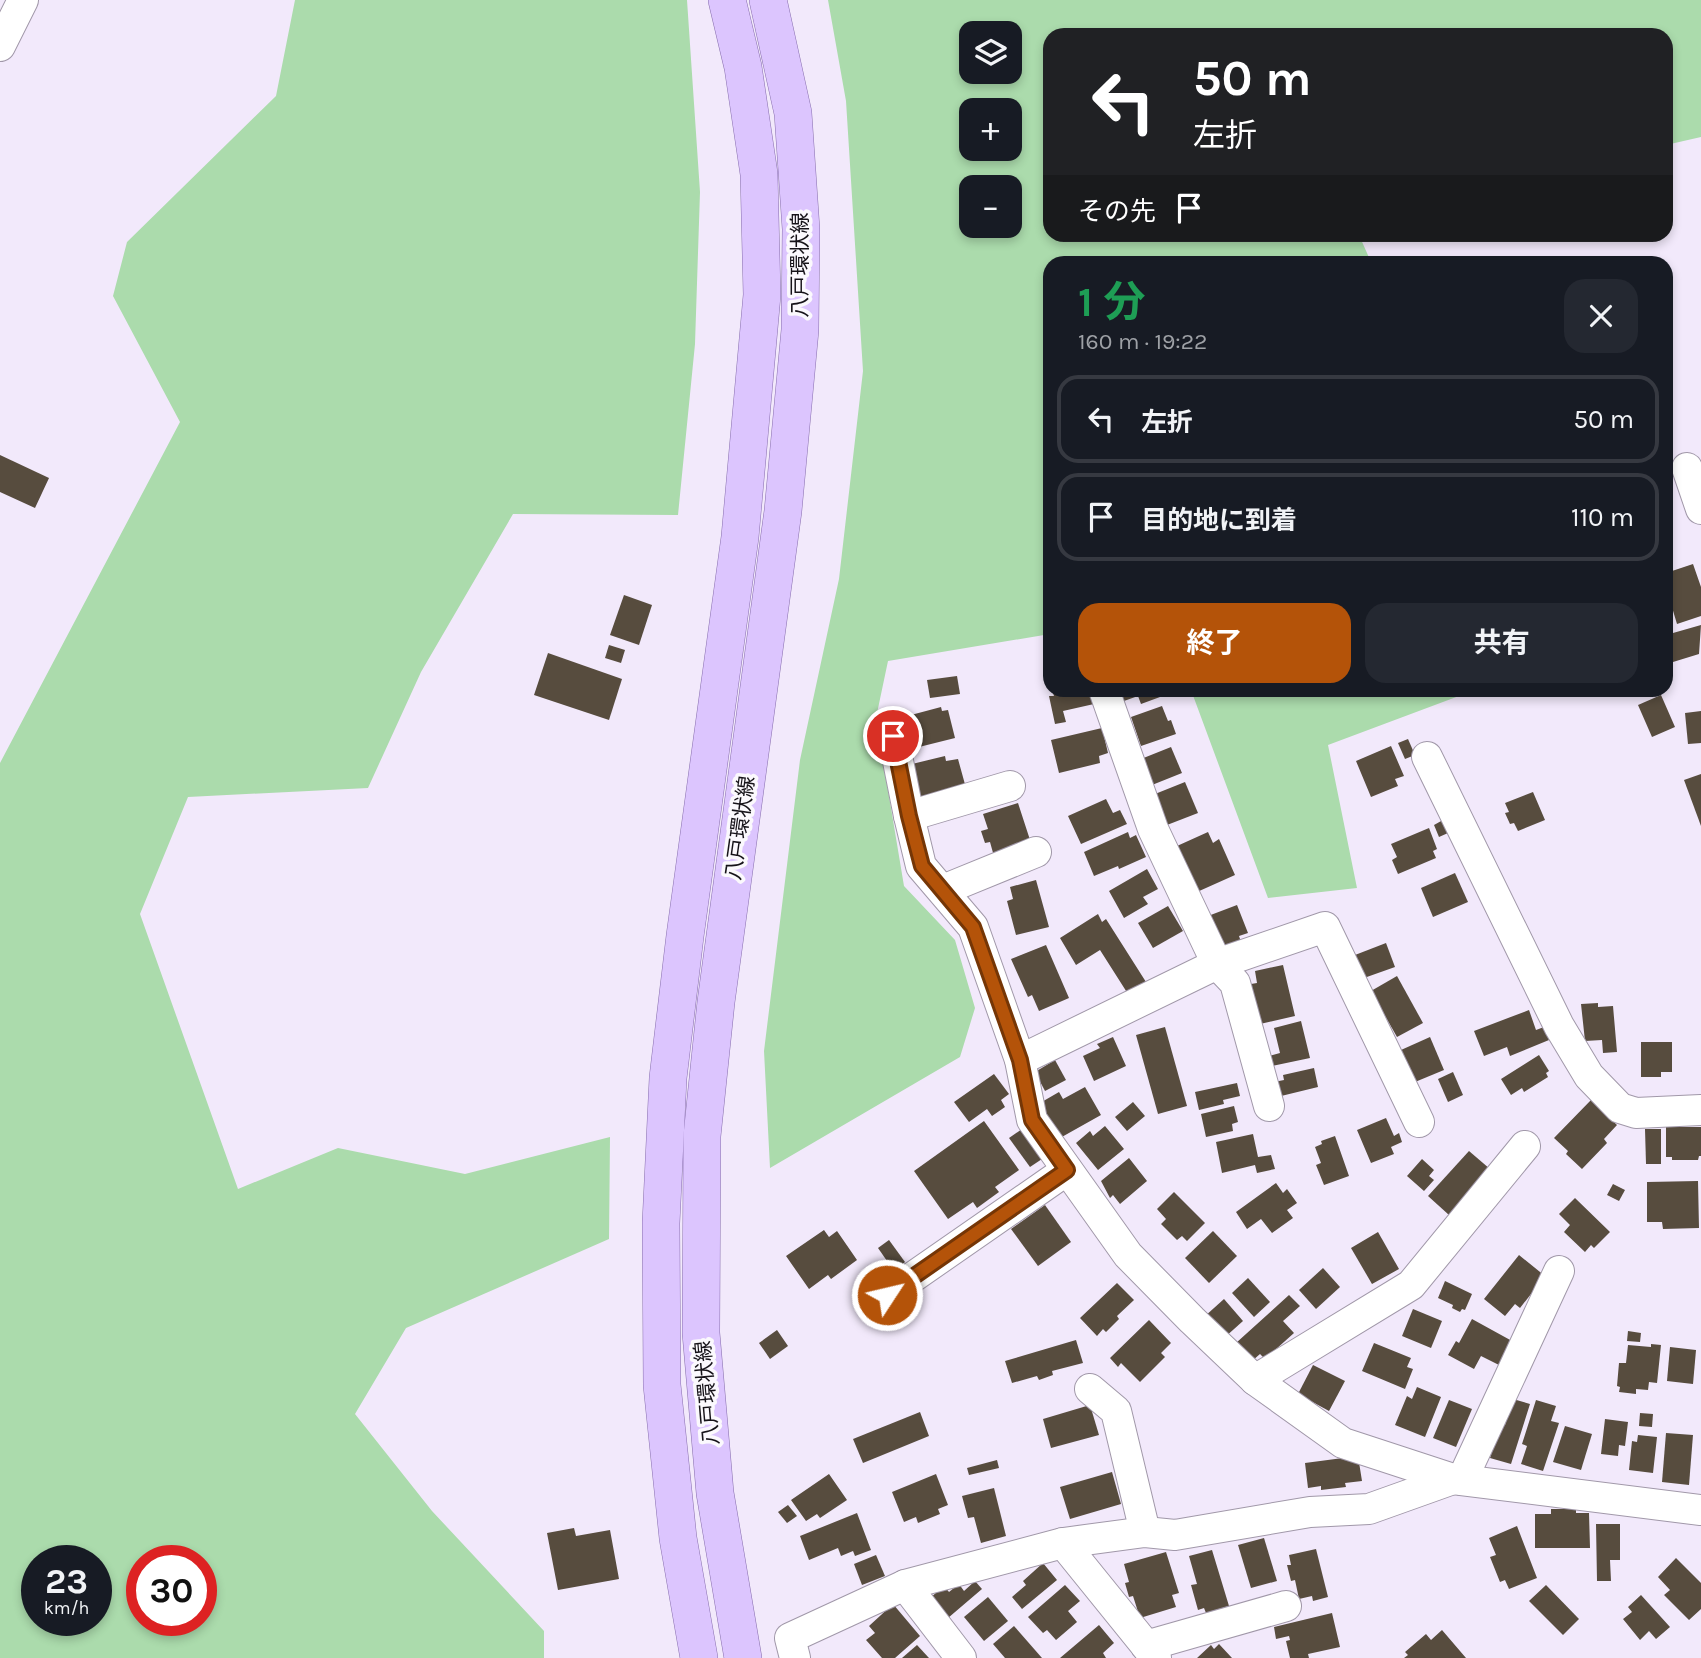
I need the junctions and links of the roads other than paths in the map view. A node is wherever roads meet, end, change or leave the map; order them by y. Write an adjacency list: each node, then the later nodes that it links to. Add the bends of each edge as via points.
1 (23, 0): 4 (street)
2 (727, 0): 32 (main road, 八戸環状線, via 743,67 759,174 762,295 740,537 668,1078 661,1223 662,1385 678,1538)
3 (768, 0): 33 (main road, 八戸環状線, via 793,113 801,229 800,330 783,511 702,1136 701,1333 715,1493)
4 (0, 46)
5 (1687, 468): 6 (street)
6 (1701, 509)
7 (1106, 697): 14 (street, via 1153,829)
8 (893, 736): 11 (street)
9 (1427, 757): 17 (street, via 1559,1026 1589,1076 1620,1108 1636,1113)
10 (1010, 786): 11 (street)
11 (909, 816): 13 (street, via 922,866)
12 (1037, 852): 13 (street)
13 (943, 890): 15 (street, via 973,927)
14 (1217, 964): 15 (street); 16 (street, via 1235,983); 18 (street, via 1325,927)
15 (1020, 1060): 20 (street, via 1032,1120)
16 (1269, 1106)
17 (1701, 1110)
18 (1419, 1122)
19 (1525, 1146): 23 (street, via 1411,1285)
20 (1067, 1170): 22 (street); 23 (street, via 1128,1255)
21 (1559, 1271): 25 (street)
22 (887, 1295)
23 (1255, 1380): 25 (street, via 1343,1443)
24 (1090, 1389): 27 (street, via 1116,1411)
25 (1458, 1480): 26 (street); 27 (street, via 1368,1509 1310,1512 1175,1535)
26 (1701, 1510)
27 (1146, 1532): 28 (street)
28 (1063, 1544): 29 (street); 31 (street)
29 (905, 1586): 34 (street, via 790,1638); 35 (street)
30 (1286, 1606): 31 (street)
31 (1151, 1652)
32 (699, 1658)
33 (743, 1658)
34 (795, 1658)
35 (961, 1658)

